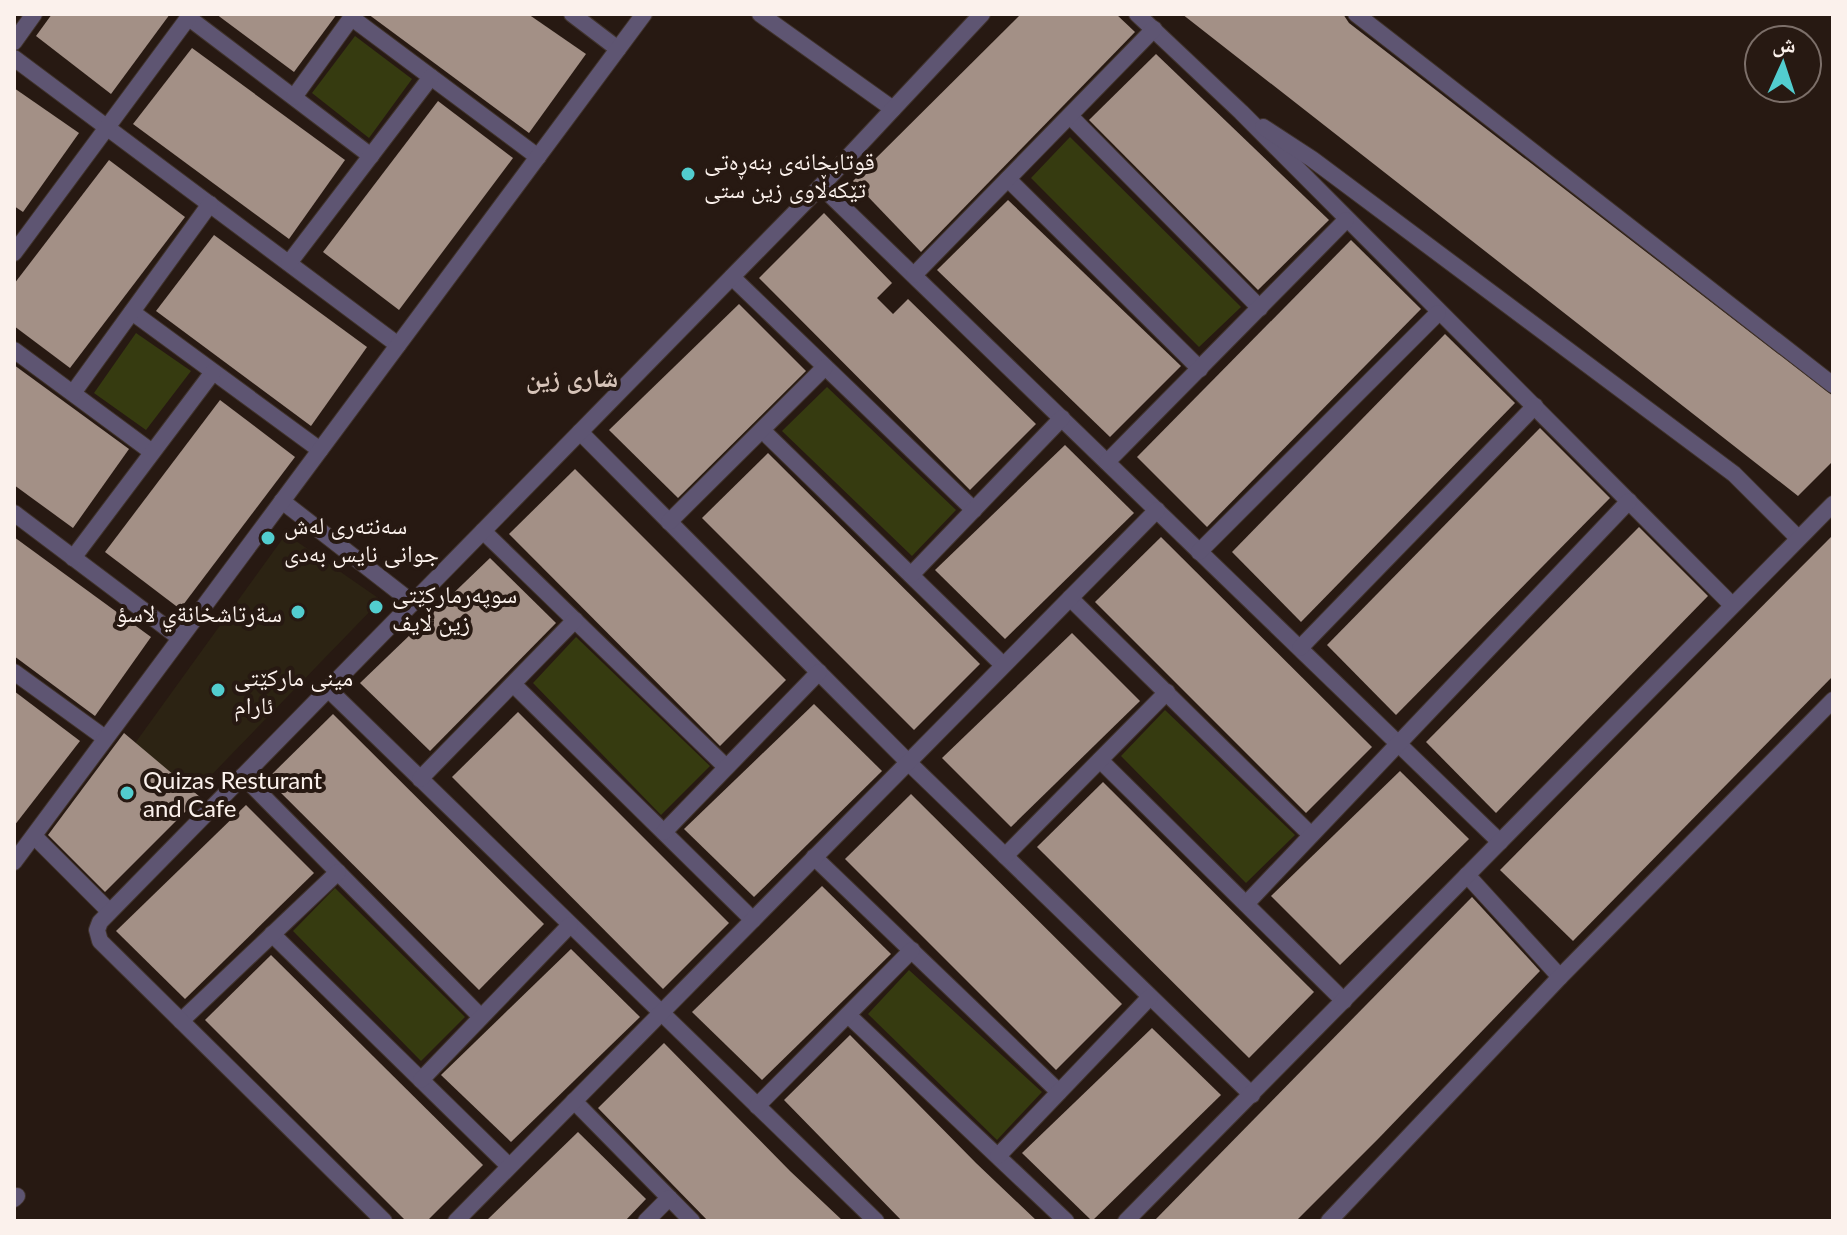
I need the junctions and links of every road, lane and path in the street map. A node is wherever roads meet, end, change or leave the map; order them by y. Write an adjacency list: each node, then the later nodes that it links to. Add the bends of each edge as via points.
1 (34, 14): 11 (street)
2 (572, 14): 12 (street)
3 (644, 14): 12 (street)
4 (760, 14): 16 (street)
5 (982, 14): 16 (street)
6 (1137, 14): 10 (street)
7 (1356, 14): 39 (street)
8 (190, 16): 15 (street); 19 (street)
9 (353, 16): 14 (street); 15 (street)
10 (1154, 29): 17 (street); 18 (street)
11 (14, 42)
12 (618, 49): 21 (street)
13 (14, 58): 19 (street)
14 (431, 77): 20 (street); 21 (street)
15 (294, 97): 20 (street)
16 (893, 109): 23 (street)
17 (1241, 112): 25 (street); 56 (street, via 1312,159 1734,474)
18 (1070, 116): 22 (street); 31 (street)
19 (107, 127): 24 (street); 26 (street)
20 (371, 156): 28 (street)
21 (538, 157): 34 (street)
22 (1008, 179): 29 (street); 37 (street)
23 (821, 186): 29 (street); 30 (street)
24 (210, 204): 28 (street); 32 (street)
25 (1346, 220): 31 (street); 33 (street)
26 (20, 232): 27 (street)
27 (14, 253)
28 (289, 263): 34 (street)
29 (914, 275): 42 (street)
30 (732, 277): 36 (street); 44 (street)
31 (1260, 308): 37 (street)
32 (132, 312): 38 (street); 40 (street)
33 (1438, 313): 41 (street); 57 (street)
34 (398, 345): 45 (street)
35 (14, 350): 40 (street)
36 (825, 367): 43 (street); 51 (street)
37 (1200, 369): 47 (street)
38 (213, 372): 45 (street); 46 (street)
39 (1833, 385)
40 (73, 393): 46 (street)
41 (1535, 406): 49 (street); 65 (street)
42 (1062, 418): 47 (street); 51 (street)
43 (762, 430): 54 (street); 59 (street)
44 (580, 432): 54 (street); 55 (street)
45 (320, 450): 48 (street)
46 (152, 452): 58 (street)
47 (1107, 462): 52 (street)
48 (282, 501): 61 (street); 64 (street)
49 (1629, 501): 62 (street); 74 (street)
50 (1833, 504): 56 (street)
51 (974, 510): 59 (street)
52 (1157, 510): 57 (street); 60 (street)
53 (14, 513): 58 (street)
54 (669, 522): 68 (street)
55 (483, 531): 61 (street); 63 (street)
56 (1797, 537): 62 (street)
57 (1199, 552): 65 (street)
58 (73, 558): 64 (street)
59 (911, 575): 66 (street)
60 (1070, 598): 66 (street); 71 (street)
61 (413, 603): 70 (street)
62 (1731, 604): 83 (street)
63 (575, 620): 69 (street); 77 (street)
64 (180, 638): 73 (street)
65 (1300, 648): 74 (street)
66 (1003, 665): 76 (street)
67 (14, 672): 73 (street)
68 (819, 672): 76 (street); 77 (street)
69 (513, 684): 79 (street); 80 (street)
70 (328, 689): 78 (street); 79 (street)
71 (1167, 692): 75 (street); 81 (street)
72 (1833, 700): 95 (street)
73 (105, 738): 82 (street)
74 (1397, 743): 81 (street); 83 (street)
75 (1100, 760): 84 (street); 89 (street)
76 (908, 762): 84 (street); 85 (street)
77 (726, 767): 80 (street)
78 (243, 776): 87 (street); 90 (street)
79 (420, 779): 92 (street)
80 (664, 832): 91 (street)
81 (1311, 835): 89 (street)
82 (34, 836): 86 (street); 90 (street)
83 (1500, 842): 88 (street)
84 (1005, 856): 96 (street)
85 (814, 857): 91 (street); 94 (street)
86 (14, 862)
87 (338, 872): 93 (street); 100 (street)
88 (1467, 875): 95 (street); 97 (street)
89 (1246, 904): 97 (street)
90 (109, 911): 101 (street, via 97,930 100,941)
91 (753, 920): 98 (street)
92 (570, 925): 98 (street); 100 (street)
93 (272, 934): 101 (street); 102 (street)
94 (912, 950): 99 (street); 103 (street)
95 (1560, 977): 117 (street)
96 (1150, 997): 103 (street); 104 (street)
97 (1344, 1001): 104 (street)
98 (660, 1013): 105 (street); 106 (street)
99 (848, 1015): 106 (street); 107 (street)
100 (481, 1017): 102 (street)
101 (181, 1021): 110 (street)
102 (421, 1080): 108 (street)
103 (1059, 1092): 107 (street)
104 (1252, 1095): 116 (street)
105 (574, 1101): 108 (street); 109 (street)
106 (757, 1106): 114 (street)
107 (998, 1156): 115 (street)
108 (509, 1166): 111 (street)
109 (669, 1198): 112 (street); 113 (street)
110 (384, 1221)
111 (456, 1221)
112 (646, 1221)
113 (692, 1221)
114 (876, 1221)
115 (1066, 1221)
116 (1126, 1221)
117 (1329, 1221)

